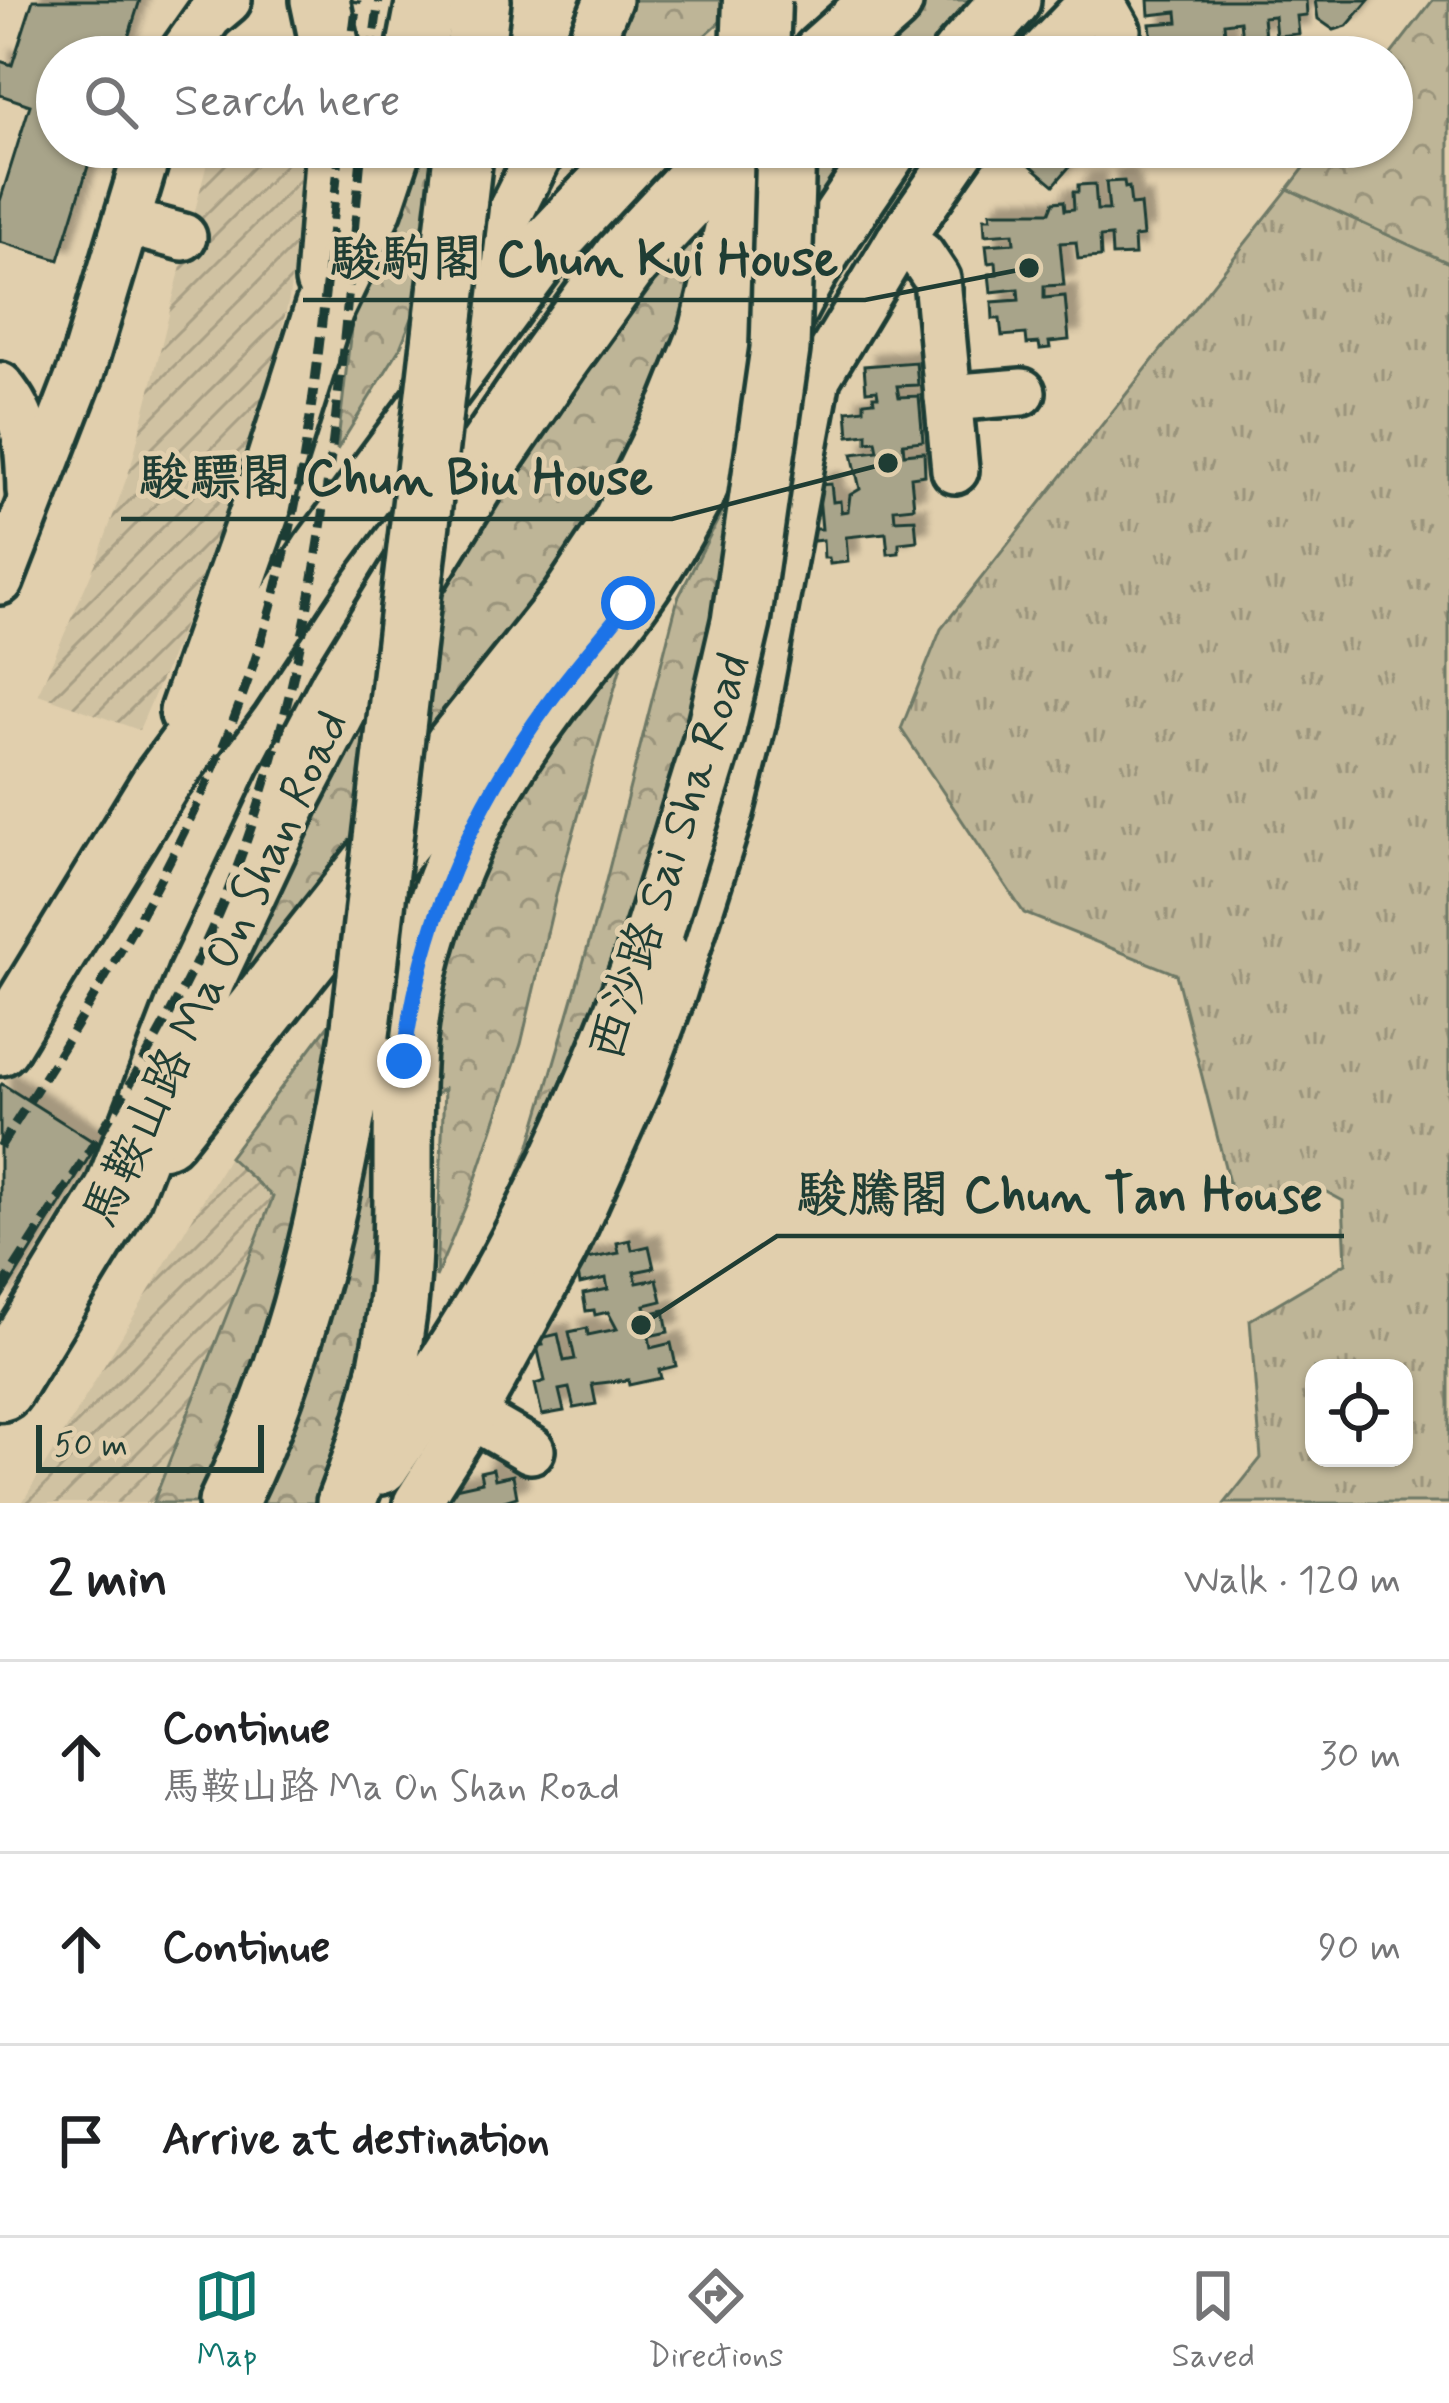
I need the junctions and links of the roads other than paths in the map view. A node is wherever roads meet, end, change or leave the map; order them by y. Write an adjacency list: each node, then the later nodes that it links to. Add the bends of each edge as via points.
1 (228, 0): 12 (street)
2 (320, 0): 13 (main road)
3 (426, 0): 14 (main road)
4 (481, 0): 15 (main road)
5 (608, 0): 16 (street)
6 (757, 0): 17 (highway, bridge)
7 (780, 0): 19 (main road)
8 (798, 0): 18 (main road)
9 (889, 0): 20 (highway)
10 (1011, 0): 21 (main road)
11 (1097, 0): 22 (street); 23 (street)
12 (195, 36)
13 (328, 36)
14 (419, 36)
15 (477, 36)
16 (593, 36)
17 (756, 36)
18 (759, 36)
19 (783, 36)
20 (849, 36)
21 (979, 36)
22 (1060, 36)
23 (1115, 36)
24 (143, 168): 35 (street)
25 (334, 168): 38 (main road)
26 (387, 168): 38 (main road)
27 (462, 168): 54 (main road, bridge, via 360,1034 314,1270 276,1392)
28 (532, 168): 43 (street)
29 (621, 168): 43 (main road, 馬鞍山路 Ma On Shan Road, via 544,250)
30 (711, 168): 50 (highway, 馬鞍山路 Ma On Shan Road, via 626,260 567,341 344,687 201,978)
31 (747, 168): 48 (highway, via 722,307 658,462 603,562)
32 (785, 168): 56 (main road, 西沙路 Sai Sha Road, bridge, via 780,350 741,622 654,932 617,1035 527,1227)
33 (876, 168): 46 (main road, via 804,279 651,568)
34 (949, 168): 37 (street)
35 (127, 222): 36 (street); 44 (street)
36 (184, 237)
37 (898, 241): 41 (street, via 921,255 937,279); 52 (street, via 812,393 753,721 674,992 563,1251)
38 (324, 309): 47 (main road)
39 (0, 386): 44 (street, via 28,435)
40 (1022, 392): 41 (street)
41 (948, 398): 42 (street)
42 (955, 470)
43 (380, 473): 47 (main road, 馬鞍山路 Ma On Shan Road)
44 (31, 506): 45 (street)
45 (0, 581)
46 (548, 703): 48 (highway); 55 (main road, via 452,866 422,954 404,1061 394,1335)
47 (161, 782): 49 (main road, 馬鞍山路 Ma On Shan Road)
48 (418, 812): 50 (highway)
49 (0, 1046)
50 (118, 1193): 51 (highway, 馬鞍山路 Ma On Shan Road)
51 (0, 1388)
52 (472, 1416): 53 (street); 57 (street)
53 (531, 1450)
54 (228, 1503)
55 (346, 1503)
56 (355, 1503)
57 (417, 1503)

